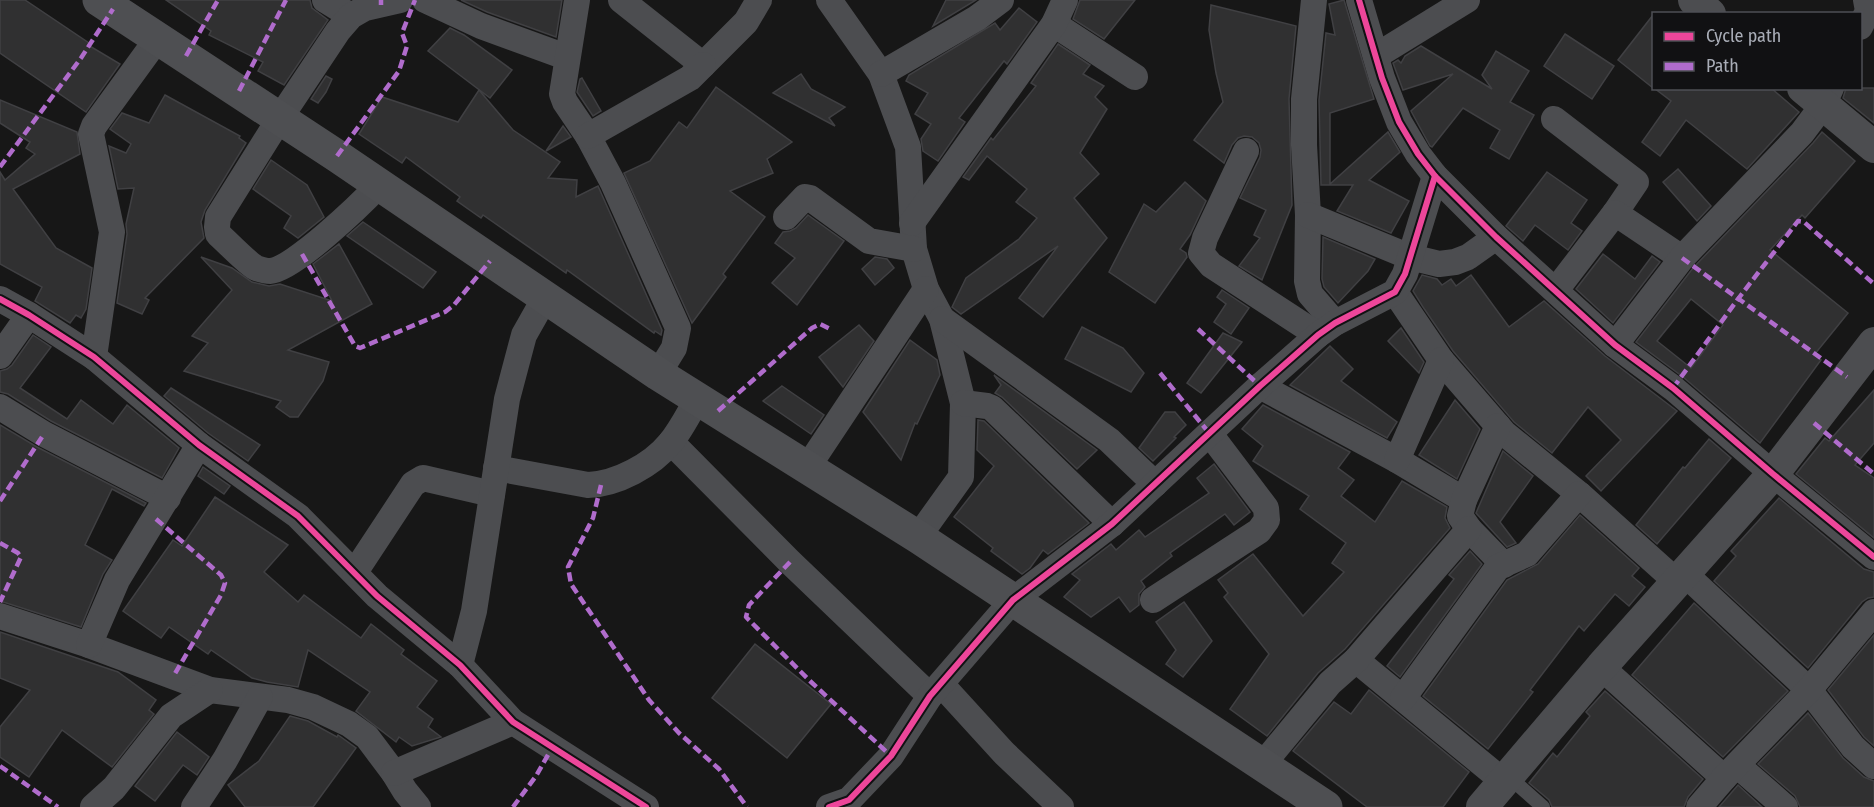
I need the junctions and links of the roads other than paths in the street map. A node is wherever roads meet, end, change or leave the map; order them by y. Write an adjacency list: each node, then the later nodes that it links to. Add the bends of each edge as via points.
1 (99, 0): 20 (main road)
2 (325, 0): 17 (street)
3 (400, 0): 17 (street, via 365,8)
4 (425, 0): 22 (street, via 481,26)
5 (577, 0): 22 (street)
6 (621, 0): 23 (street)
7 (759, 0): 23 (street, via 746,22)
8 (829, 0): 24 (street)
9 (1001, 0): 24 (street, via 978,18)
10 (1065, 0): 19 (street)
11 (1314, 0): 35 (street, via 1304,99)
12 (1359, 0): 21 (street)
13 (1695, 0): 16 (street)
14 (1866, 0): 18 (street, via 1868,11)
15 (1462, 1): 21 (street)
16 (1708, 12)
17 (351, 16): 27 (street)
18 (1862, 23)
19 (1054, 24): 25 (street); 37 (street)
20 (158, 38): 27 (main road); 53 (street, via 91,134 112,232)
21 (1376, 56): 32 (street, via 1399,122)
22 (566, 57): 29 (street, via 562,98)
23 (703, 65): 29 (street, via 690,78)
24 (881, 74): 37 (street, via 908,147)
25 (1135, 77)
26 (1819, 94): 30 (street); 41 (street, via 1802,133)
27 (279, 118): 33 (main road); 33 (street, via 216,227 218,234 256,268 271,271 286,265)
28 (1554, 119): 34 (street, via 1636,182)
29 (588, 136): 55 (street, via 678,328 674,348)
30 (1874, 147)
31 (1246, 151): 49 (street, via 1205,238 1202,253 1211,266)
32 (1435, 176): 38 (street); 40 (street)
33 (380, 185): 45 (main road)
34 (1615, 213): 41 (street); 43 (street)
35 (1308, 215): 40 (street); 49 (street, via 1307,281)
36 (786, 218): 39 (street, via 802,199 810,198 869,241)
37 (912, 224): 39 (street)
38 (1496, 237): 40 (street, via 1455,262 1439,264); 43 (street)
39 (915, 249): 42 (street)
40 (1410, 257): 44 (street)
41 (1682, 258): 51 (street)
42 (926, 289): 48 (street); 66 (street)
43 (1556, 290): 51 (street)
44 (1395, 292): 49 (street); 54 (street)
45 (546, 296): 55 (main road); 65 (street, via 524,335 517,359)
46 (0, 299): 47 (street)
47 (29, 315): 52 (street); 53 (street)
48 (942, 319): 58 (street); 68 (street, via 1109,440)
49 (1326, 329): 56 (street)
50 (1874, 343): 67 (street)
51 (1615, 345): 67 (street, via 1673,388)
52 (0, 356)
53 (94, 357): 63 (street)
54 (1441, 360): 60 (street); 64 (street)
55 (658, 374): 57 (main road)
56 (1260, 386): 61 (street); 64 (street)
57 (698, 398): 62 (street); 66 (main road)
58 (963, 403): 73 (street, via 992,408); 75 (street, via 961,477)
59 (0, 406): 71 (street, via 44,434)
60 (1498, 426): 70 (street); 72 (street)
61 (1210, 434): 68 (street); 81 (street, via 1266,508 1267,520 1259,531)
62 (671, 442): 65 (street, via 637,469 601,485); 89 (street, via 798,569)
63 (199, 445): 71 (street); 78 (street, via 298,516)
64 (1397, 460): 72 (street)
65 (496, 468): 69 (street)
66 (807, 468): 75 (main road)
67 (1773, 474): 76 (street); 79 (street)
68 (1155, 484): 73 (street)
69 (492, 494): 78 (street, via 418,479); 86 (street, via 474,611)
70 (1578, 494): 77 (street, via 1527,554); 79 (street)
71 (168, 498): 84 (street, via 117,579)
72 (1464, 500): 74 (street, via 1460,516)
73 (1112, 524): 80 (street)
74 (1469, 528): 77 (street); 85 (street)
75 (918, 537): 80 (main road)
76 (1874, 557)
77 (1504, 565): 92 (street, via 1498,567)
78 (355, 572): 86 (street, via 376,596)
79 (1681, 578): 87 (street); 90 (street)
80 (1013, 600): 89 (street); 94 (main road)
81 (1153, 600)
82 (1874, 612): 90 (street)
83 (0, 616): 84 (street)
84 (89, 645): 88 (street)
85 (1356, 660): 92 (street); 94 (street, via 1330,683)
86 (460, 665): 93 (street)
87 (1601, 667): 96 (street); 98 (street)
88 (210, 690): 91 (street); 101 (street, via 171,716 114,788)
89 (935, 690): 99 (street, via 891,756); 105 (street)
90 (1809, 690): 95 (street, via 1853,747); 96 (street)
91 (260, 697): 97 (street, via 313,707 349,724 367,737); 102 (street)
92 (1403, 698): 98 (street)
93 (513, 722): 97 (street); 104 (street)
94 (1263, 764): 100 (main road)
95 (1874, 766)
96 (1731, 771): 108 (street); 109 (street)
97 (394, 772): 103 (street)
98 (1506, 779): 106 (street); 107 (lane)
99 (845, 805)
100 (1319, 805)
101 (93, 807)
102 (194, 807)
103 (418, 807)
104 (646, 807)
105 (1061, 807)
106 (1482, 807)
107 (1543, 807)
108 (1699, 807)
109 (1785, 807)

